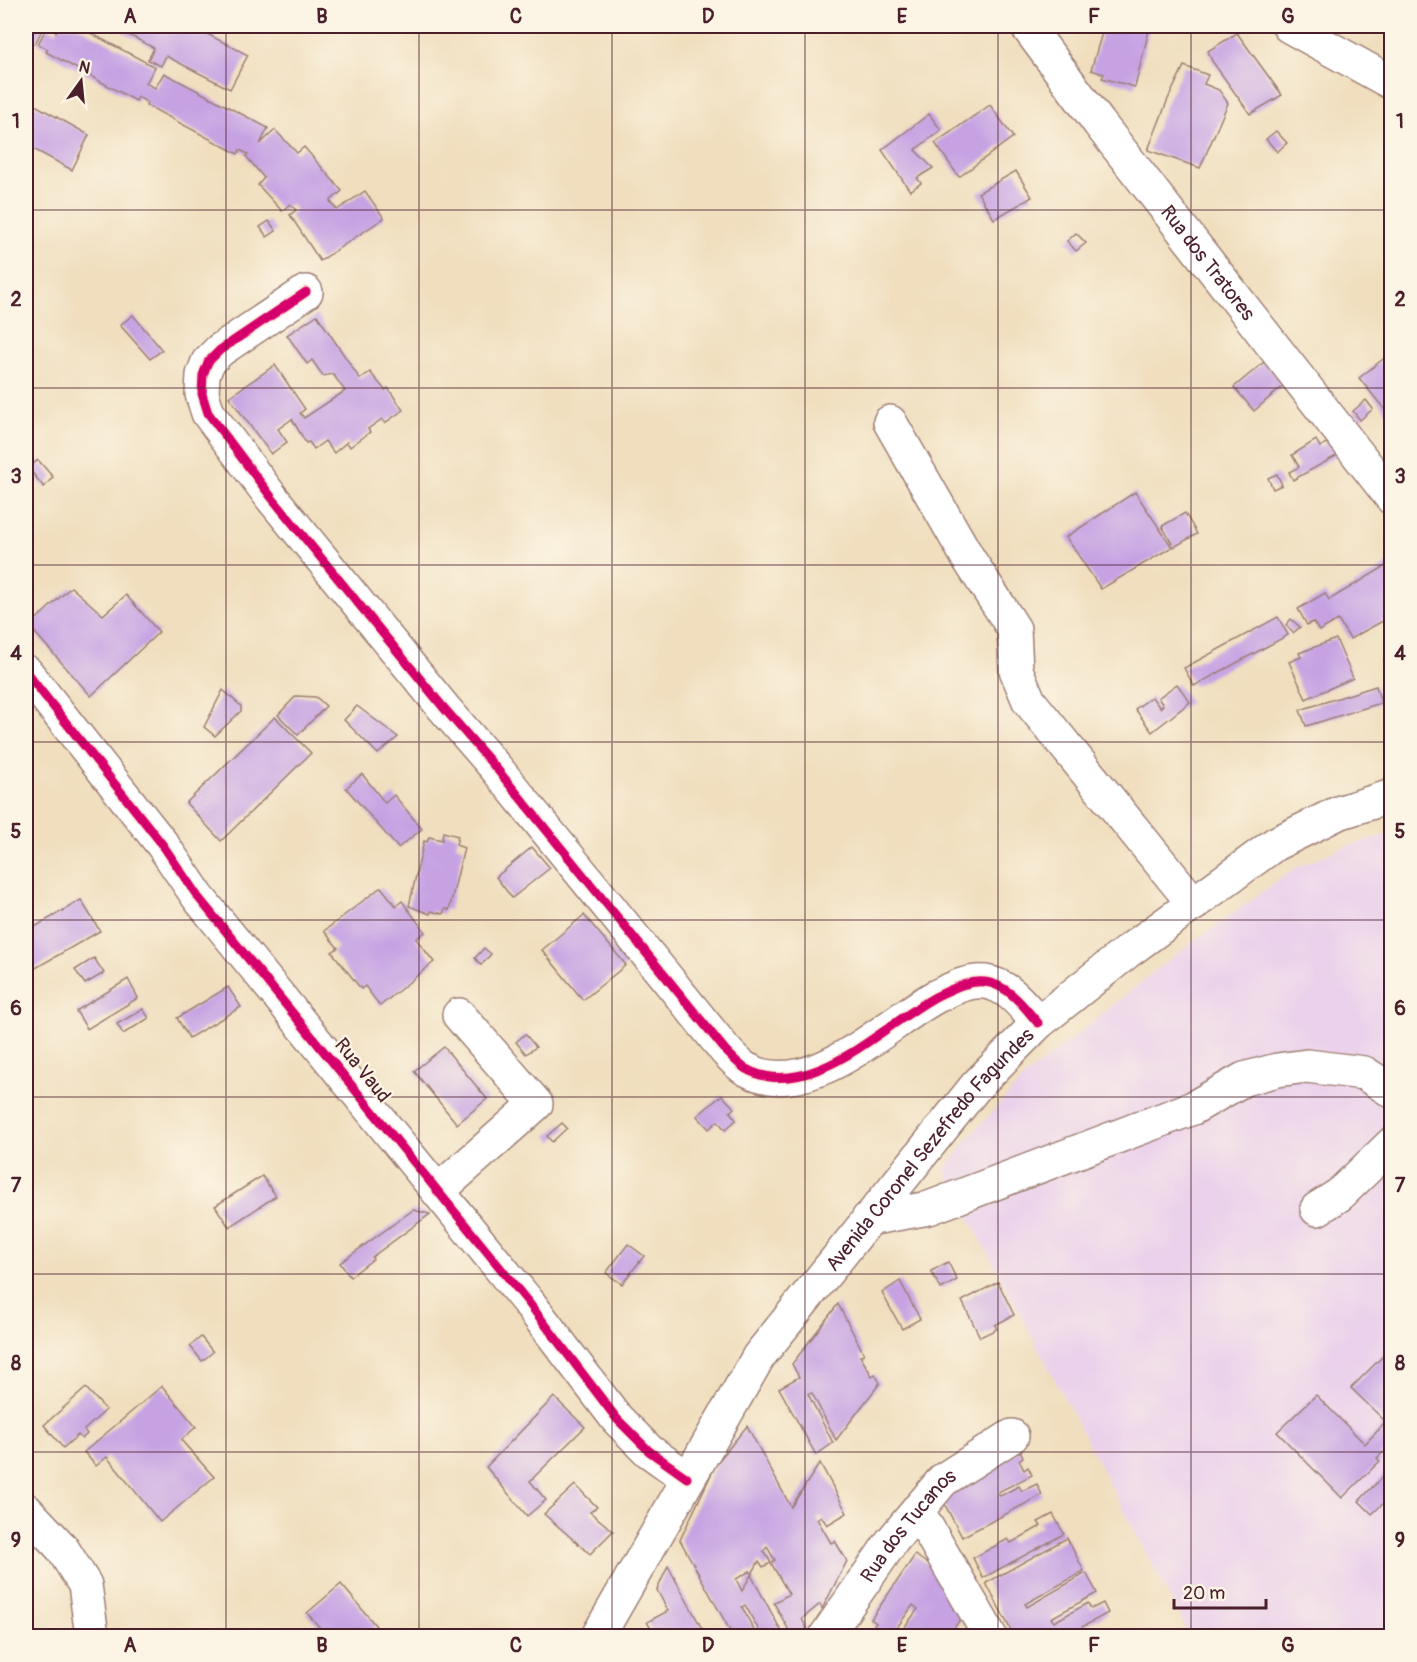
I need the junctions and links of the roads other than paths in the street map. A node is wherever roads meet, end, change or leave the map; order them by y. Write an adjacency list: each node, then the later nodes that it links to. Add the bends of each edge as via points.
1 (1027, 26): 6 (street, Rua dos Tratores)
2 (1289, 26): 3 (street)
3 (1392, 84)
4 (306, 292): 11 (street, via 208,362 202,394 208,414 272,498 726,1051 745,1069 764,1076 802,1077 844,1056 917,1007 963,984 985,982 1015,996)
5 (890, 422): 9 (street, via 1014,630 1016,670 1029,701)
6 (1392, 498)
7 (26, 672): 14 (street, Rua Vaud, via 155,835 198,897)
8 (1392, 796): 9 (street, Avenida Coronel Sezefredo Fagundes, via 1338,813 1275,844)
9 (1194, 904): 11 (street, Avenida Coronel Sezefredo Fagundes, via 1126,952)
10 (459, 1015): 14 (street, via 536,1104)
11 (1038, 1023): 16 (street, Avenida Coronel Sezefredo Fagundes, via 976,1086)
12 (1392, 1090): 16 (street, via 1364,1073 1307,1066 1277,1070 1244,1079 1193,1108 940,1204)
13 (1392, 1144): 15 (street, via 1339,1195)
14 (438, 1191): 18 (street, Rua Vaud, via 617,1419 649,1451)
15 (1317, 1209)
16 (868, 1219): 18 (street, Avenida Coronel Sezefredo Fagundes, via 759,1356)
17 (1012, 1436): 20 (street, Rua dos Tucanos, via 943,1480)
18 (687, 1478): 22 (street, Avenida Coronel Sezefredo Fagundes)
19 (26, 1510): 21 (street, via 63,1548 85,1585)
20 (917, 1510): 23 (street, Rua dos Tucanos, via 862,1581); 24 (street)
21 (92, 1636)
22 (598, 1636)
23 (826, 1636)
24 (990, 1636)

